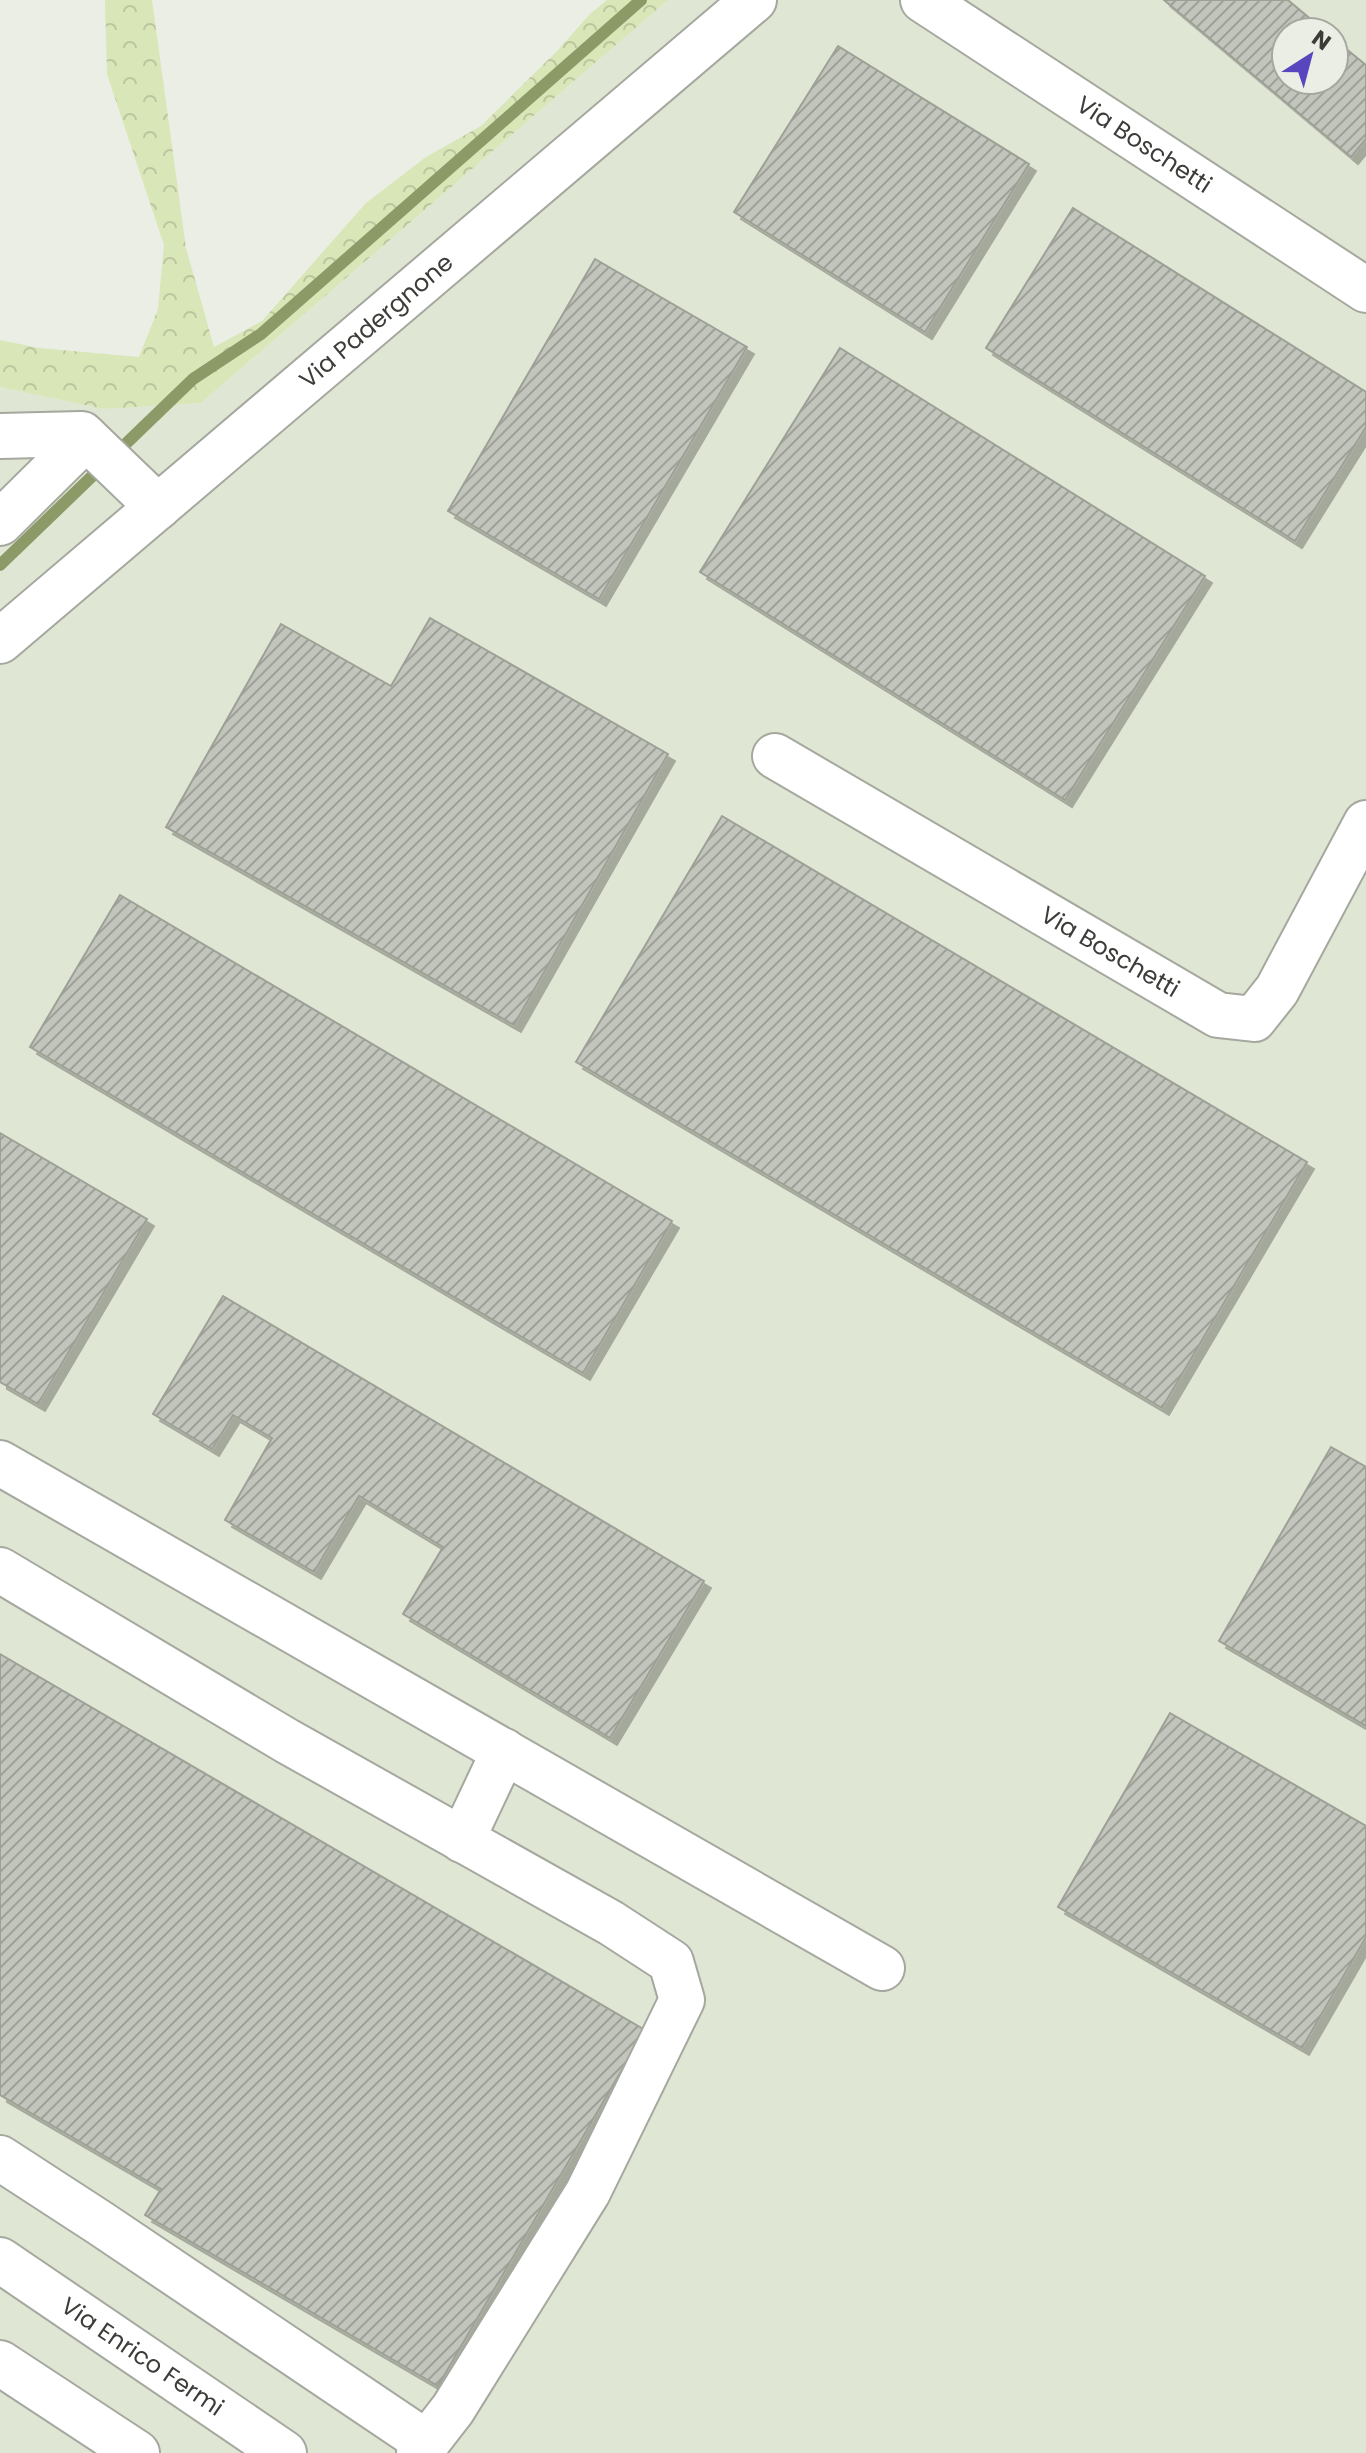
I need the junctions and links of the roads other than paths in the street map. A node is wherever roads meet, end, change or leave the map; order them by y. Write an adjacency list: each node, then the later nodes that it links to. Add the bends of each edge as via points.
1 (754, 0): 6 (street, Via Padergnone)
2 (923, 0): 3 (street, Via Boschetti)
3 (1366, 290)
4 (0, 436): 5 (street, via 82,434)
5 (101, 453): 6 (street); 7 (street)
6 (158, 507): 8 (street, Via Padergnone)
7 (0, 523)
8 (0, 641)
9 (775, 756): 10 (street, Via Boschetti, via 1218,1015 1254,1019 1277,990)
10 (1366, 823)
11 (0, 1463): 13 (street)
12 (0, 1570): 14 (street)
13 (504, 1751): 14 (street); 15 (street)
14 (462, 1840): 19 (street, via 671,1962 682,2000 588,2192 453,2409)
15 (882, 1968)
16 (0, 2158): 19 (street)
17 (0, 2260): 21 (street, Via Enrico Fermi)
18 (0, 2363): 20 (street)
19 (423, 2448)
20 (137, 2453)
21 (284, 2453)

